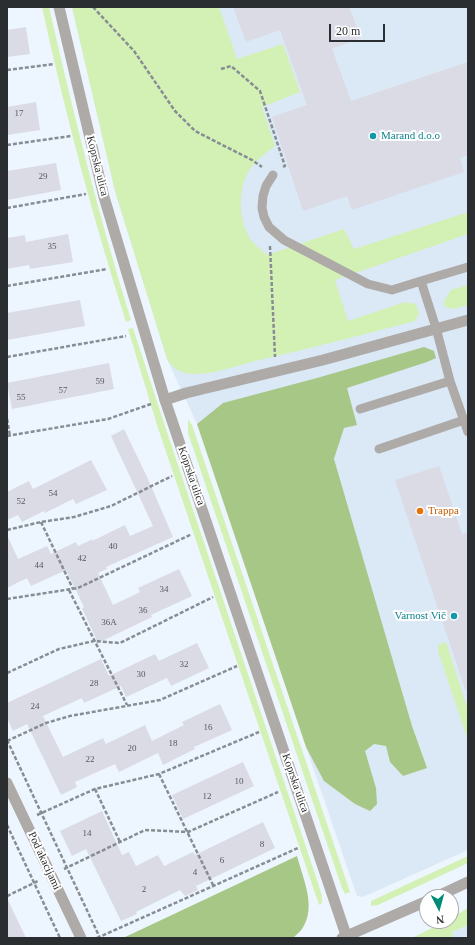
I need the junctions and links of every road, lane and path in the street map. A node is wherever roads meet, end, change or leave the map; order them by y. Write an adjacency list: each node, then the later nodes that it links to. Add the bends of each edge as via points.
1 (59, 7): 23 (street, Koprska ulica, via 104,197)
2 (93, 7): 9 (path, via 134,51 175,111 195,131 252,160)
3 (54, 64): 5 (path)
4 (221, 69): 8 (path, via 231,66 260,91)
5 (7, 70)
6 (70, 136): 7 (path)
7 (7, 145)
8 (285, 166)
9 (272, 175): 12 (lane, via 266,186 262,208 269,227)
10 (86, 194): 11 (path)
11 (7, 208)
12 (275, 233): 15 (lane, via 368,284 392,290); 21 (path, via 269,242)
13 (468, 267): 15 (lane)
14 (107, 269): 16 (path)
15 (421, 281): 18 (lane)
16 (7, 286)
17 (468, 320): 18 (street)
18 (436, 328): 21 (street); 22 (lane)
19 (126, 336): 20 (path)
20 (7, 357)
21 (276, 372): 23 (street)
22 (450, 381): 24 (lane); 26 (lane)
23 (165, 400): 28 (path, via 108,419); 62 (street, Koprska ulica)
24 (360, 409)
25 (7, 419): 28 (path)
26 (464, 420): 27 (lane); 29 (lane)
27 (468, 432)
28 (9, 436)
29 (379, 449)
30 (172, 476): 31 (path, via 111,506 74,517)
31 (41, 522): 32 (path); 34 (path)
32 (7, 530)
33 (192, 534): 34 (path)
34 (73, 589): 35 (path)
35 (69, 590): 37 (path); 38 (path)
36 (213, 597): 38 (path, via 120,643)
37 (7, 600)
38 (94, 641): 40 (path, via 59,649); 41 (path)
39 (237, 666): 41 (path, via 160,700)
40 (7, 674)
41 (127, 705): 43 (path, via 46,723)
42 (259, 732): 44 (path)
43 (7, 741): 48 (path)
44 (159, 774): 46 (path); 51 (path)
45 (7, 783): 49 (street, Pod akacijami)
46 (95, 789): 48 (path); 52 (path)
47 (278, 792): 51 (path)
48 (42, 814): 49 (path); 54 (path)
49 (25, 821): 50 (path); 55 (street, Pod akacijami)
50 (7, 826): 57 (path)
51 (188, 832): 52 (path, via 146,830); 58 (path)
52 (120, 842): 54 (path)
53 (298, 848): 58 (path)
54 (67, 868): 55 (path); 65 (path)
55 (50, 875): 57 (path); 64 (street, Pod akacijami)
56 (468, 882): 59 (street)
57 (34, 883): 60 (path); 63 (path)
58 (214, 887): 65 (path)
59 (453, 889)
60 (7, 896)
61 (419, 905): 62 (street)
62 (345, 937)
63 (60, 938)
64 (81, 938)
65 (99, 938)

